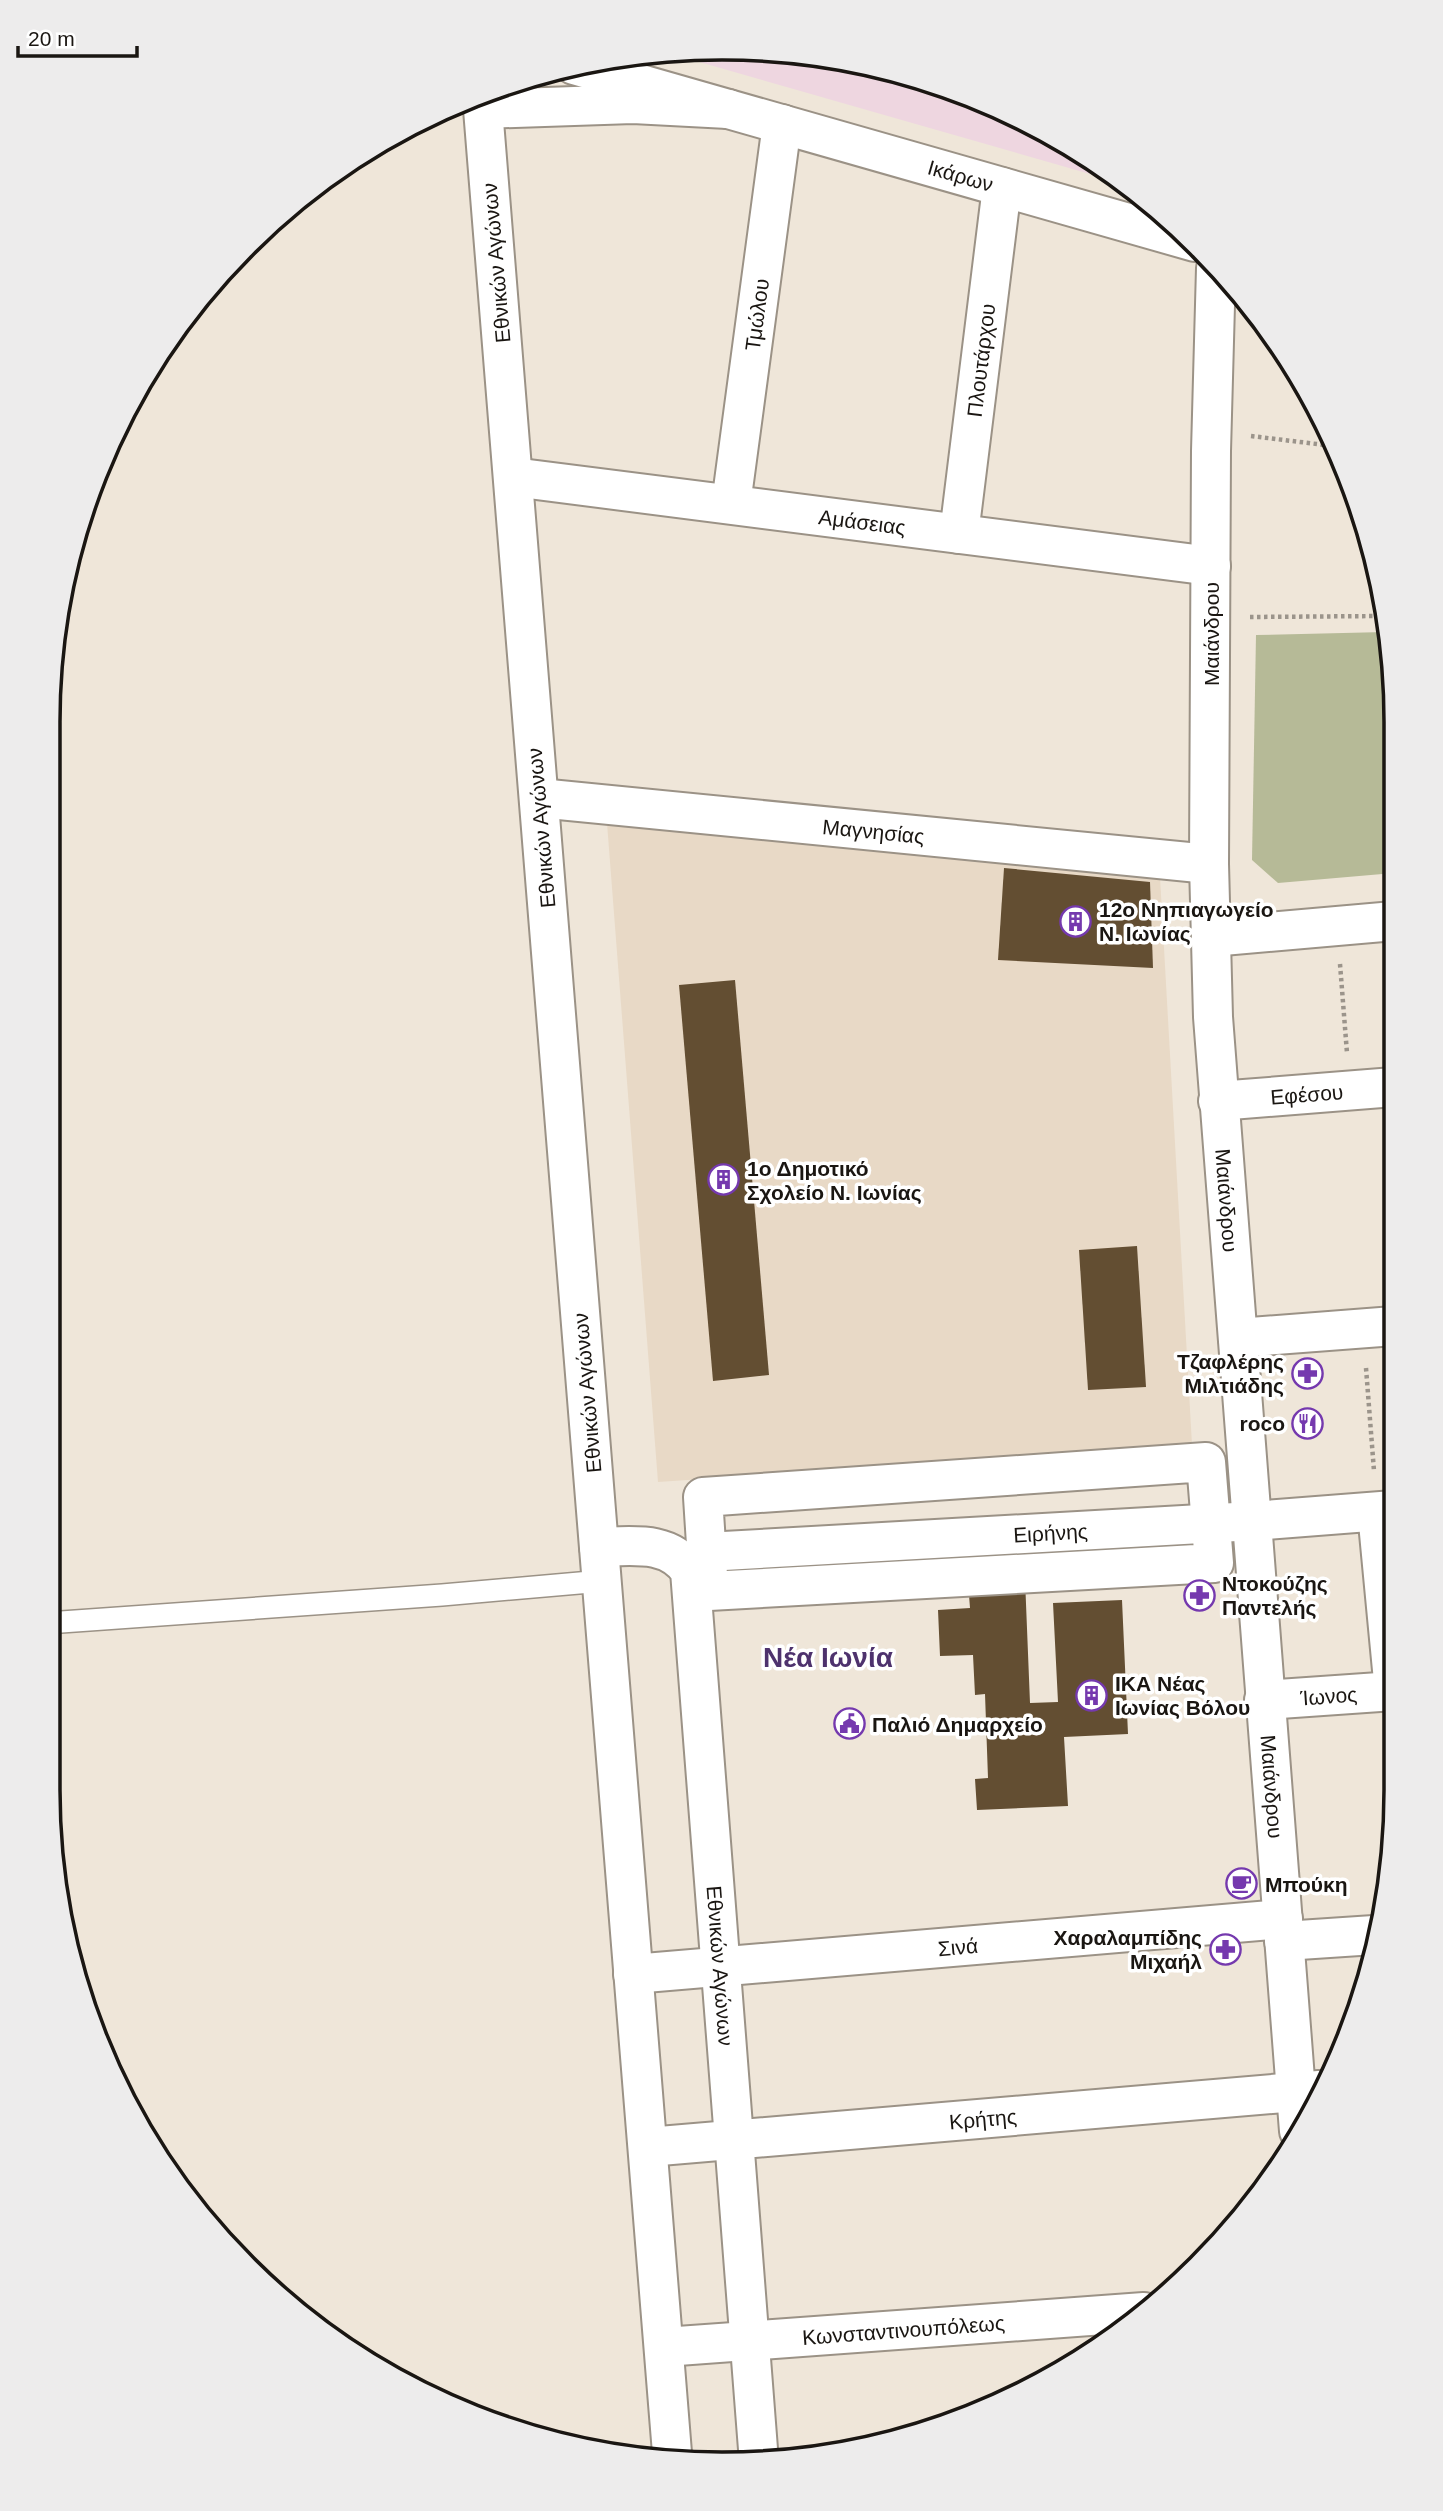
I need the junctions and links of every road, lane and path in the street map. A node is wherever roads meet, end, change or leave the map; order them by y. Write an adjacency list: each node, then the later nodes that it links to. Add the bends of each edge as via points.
1 (596, 71): 3 (street, Ικάρων)
2 (483, 109): 3 (street, Ικάρων, via 633,104); 12 (street, Εθνικών Αγώνων)
3 (728, 109): 4 (street, Ικάρων)
4 (782, 124): 5 (street, Ικάρων); 13 (street, Τμώλου)
5 (1002, 187): 7 (street, Ικάρων); 14 (street, Πλουτάρχου)
6 (1137, 207): 7 (street, via 1124,211)
7 (1077, 208): 8 (street, Ικάρων)
8 (1170, 235)
9 (1216, 281): 10 (street, Μαιάνδρου)
10 (1212, 432): 11 (path); 15 (street, Μαιάνδρου)
11 (1322, 445)
12 (513, 477): 13 (street, Αμάσειας); 18 (street, Εθνικών Αγώνων)
13 (731, 505): 14 (street, Αμάσειας)
14 (959, 534): 15 (street, Αμάσειας)
15 (1211, 566): 17 (street, Μαιάνδρου)
16 (1375, 615): 17 (path)
17 (1211, 617): 19 (street, Μαιάνδρου)
18 (539, 798): 19 (street, Μαγνησίας); 32 (street, Εθνικών Αγώνων)
19 (1209, 863): 21 (street, Μαιάνδρου)
20 (1384, 922): 21 (street)
21 (1211, 937): 25 (street, Μαιάνδρου)
22 (1340, 956): 24 (path)
23 (1384, 1088): 24 (street, Εφέσου)
24 (1350, 1091): 25 (street, Εφέσου)
25 (1218, 1101): 27 (street, Μαιάνδρου)
26 (1378, 1328): 27 (street); 28 (path)
27 (1238, 1338): 30 (street, Μαιάνδρου)
28 (1384, 1465)
29 (1384, 1511): 30 (street, Ειρήνης)
30 (1252, 1521): 31 (street, Ειρήνης); 35 (street, Μαιάνδρου)
31 (1211, 1524): 31 (street, Ειρήνης, via 706,1552 703,1497 1206,1462)
32 (601, 1564): 33 (lane, via 429,1596); 38 (street, Εθνικών Αγώνων, via 642,1545 682,1559 690,1571); 39 (street, Εθνικών Αγώνων)
33 (60, 1622)
34 (1384, 1692): 35 (street, Ίωνος)
35 (1264, 1700): 36 (street, Μαιάνδρου)
36 (1284, 1930): 37 (street, Σινά); 38 (street, Σινά); 40 (street, Μαιάνδρου)
37 (1367, 1935)
38 (721, 1967): 39 (street, Σινά); 41 (street, Εθνικών Αγώνων)
39 (633, 1974): 42 (street, Εθνικών Αγώνων)
40 (1307, 2091): 41 (street, Κρήτης)
41 (734, 2140): 42 (street, Κρήτης); 44 (street, Εθνικών Αγώνων)
42 (648, 2147): 45 (street, Εθνικών Αγώνων)
43 (1127, 2313): 44 (street, Κωνσταντινουπόλεως)
44 (750, 2341): 45 (street, Κωνσταντινουπόλεως); 47 (street, Εθνικών Αγώνων)
45 (664, 2347): 46 (street, Εθνικών Αγώνων)
46 (672, 2449)
47 (757, 2450)

